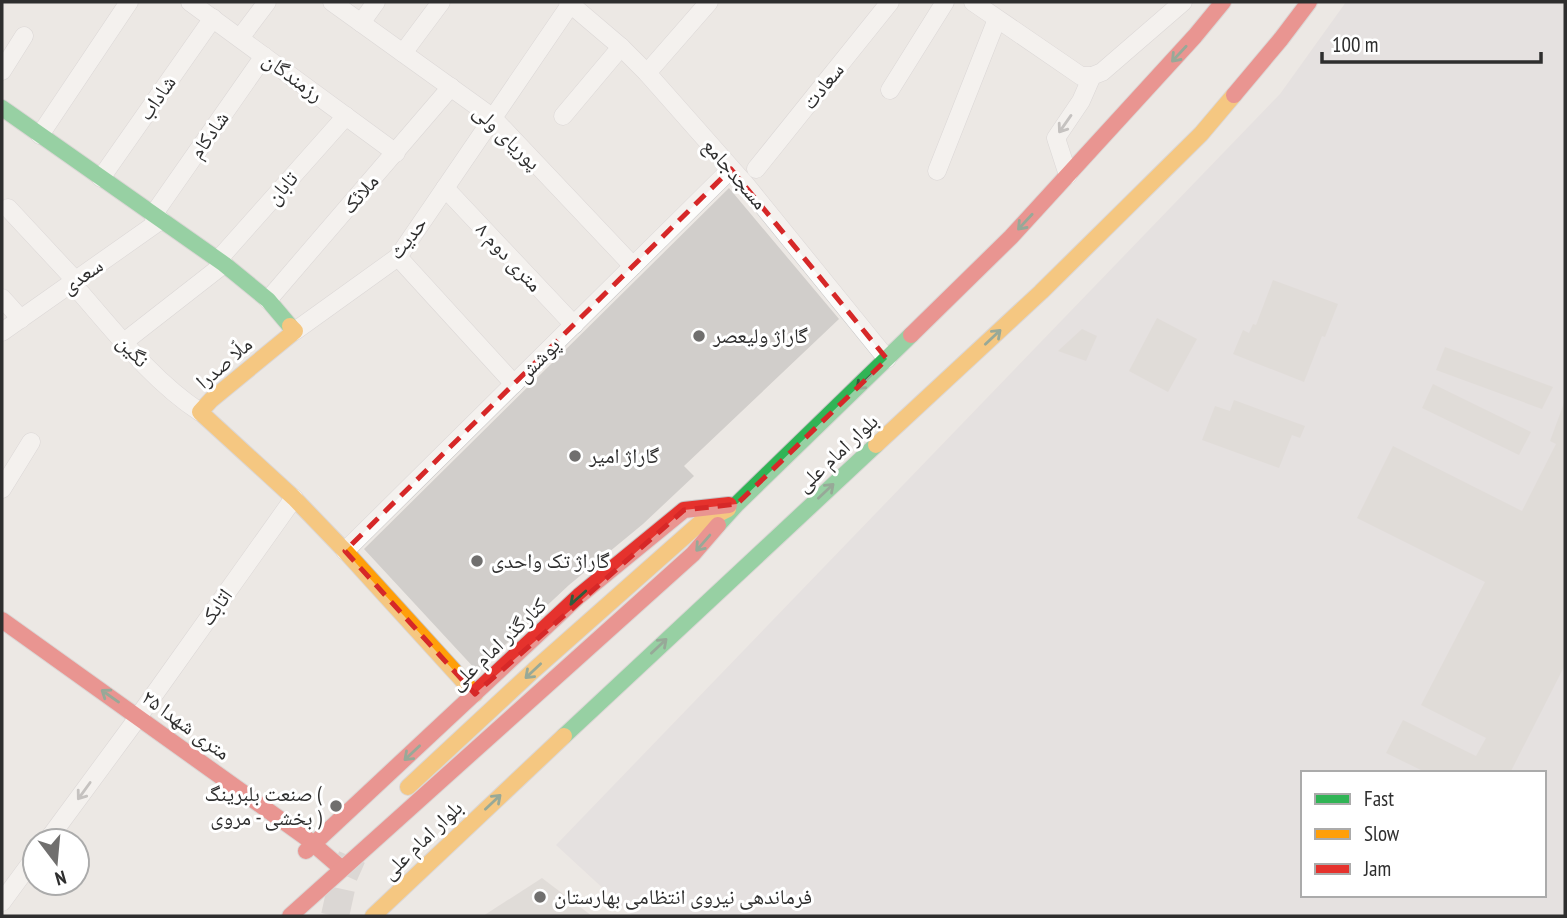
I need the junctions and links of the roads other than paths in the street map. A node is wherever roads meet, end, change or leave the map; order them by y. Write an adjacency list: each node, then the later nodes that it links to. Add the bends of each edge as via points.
1 (129, 2): 32 (street)
2 (191, 2): 15 (street, رزمندگان)
3 (267, 2): 19 (street)
4 (332, 2): 17 (street, پوریای ولی)
5 (376, 2): 17 (street)
6 (441, 2): 21 (street)
7 (570, 2): 20 (street, مسجدجامع); 31 (street, حدیث)
8 (709, 2): 24 (street)
9 (890, 2): 35 (street, سعادت)
10 (945, 2): 27 (street)
11 (1182, 2): 25 (street)
12 (1223, 2): 37 (main road, بلوار امام علی, one-way to 37)
13 (1309, 2): 67 (main road, بلوار امام علی, one-way to 13, via 1041,292 1201,134)
14 (976, 3): 16 (street)
15 (213, 18): 19 (street, رزمندگان); 38 (street, شاداب)
16 (997, 19): 25 (street, via 1081,76); 36 (street)
17 (361, 23): 21 (street, پوریای ولی)
18 (24, 36): 23 (street)
19 (240, 38): 22 (street, رزمندگان)
20 (621, 47): 24 (street, مسجدجامع); 30 (street)
21 (403, 53): 26 (street, پوریای ولی)
22 (264, 56): 29 (street, رزمندگان); 41 (street, شادکام)
23 (2, 71)
24 (647, 73): 34 (street, مسجدجامع)
25 (1092, 76): 37 (street, one-way to 37, via 1056,138)
26 (451, 87): 31 (street, پوریای ولی); 33 (street, ملائک)
27 (890, 90)
28 (2, 108): 32 (main road)
29 (346, 116): 33 (street, رزمندگان); 43 (street, تابان)
30 (563, 116)
31 (492, 117): 39 (street, حدیث); 44 (street, پوریای ولی)
32 (40, 135): 38 (main road)
33 (396, 153): 47 (street, ملائک)
34 (732, 169): 44 (street, پوشش); 53 (street, مسجدجامع)
35 (756, 169)
36 (937, 171)
37 (1068, 175): 53 (main road, بلوار امام علی, one-way to 53)
38 (101, 178): 41 (main road)
39 (445, 188): 42 (street, حدیث); 49 (street, ۸ متری دوم)
40 (8, 208): 45 (street, نگین)
41 (158, 217): 43 (main road); 45 (street, سعدی)
42 (398, 257): 50 (street, حدیث); 54 (street)
43 (221, 262): 47 (main road); 52 (street, تابان)
44 (633, 267): 49 (street, پوشش)
45 (74, 282): 48 (street, سعدی); 52 (street, نگین)
46 (2, 298): 48 (street)
47 (268, 300): 50 (main road)
48 (21, 319): 51 (street, سعدی)
49 (574, 325): 54 (street, پوشش)
50 (295, 331): 55 (main road, ملّا صدرا)
51 (2, 332)
52 (124, 342): 55 (street, نگین)
53 (887, 359): 59 (main road, بلوار امام علی, one-way to 59)
54 (514, 384): 60 (street, پوشش)
55 (200, 412): 58 (main road, ملّا صدرا)
56 (31, 442): 57 (street)
57 (2, 489)
58 (295, 498): 60 (main road, ملّا صدرا); 64 (street, اتابک)
59 (737, 505): 63 (main road, کنارگذر امام علی, one-way to 63, via 684,510 579,596); 65 (main road, one-way to 65, via 701,523); 69 (main road, بلوار امام علی, one-way to 69, via 693,554)
60 (345, 551): 63 (main road, ملّا صدرا)
61 (2, 620): 64 (main road, ۲۵ متری شهدا, one-way to 61)
62 (20, 652): 64 (main road, ۲۵ متری شهدا)
63 (475, 694): 68 (main road, کنارگذر امام علی, one-way to 68)
64 (135, 722): 66 (street, اتابک, one-way to 66); 68 (main road, ۲۵ متری شهدا)
65 (408, 787)
66 (57, 827)
67 (458, 834): 73 (main road, بلوار امام علی); 74 (main road)
68 (309, 847): 69 (main road, ۲۵ متری شهدا)
69 (338, 872): 72 (main road, بلوار امام علی)
70 (21, 876): 71 (street)
71 (2, 902)
72 (289, 916)
73 (373, 916)
74 (396, 916)

